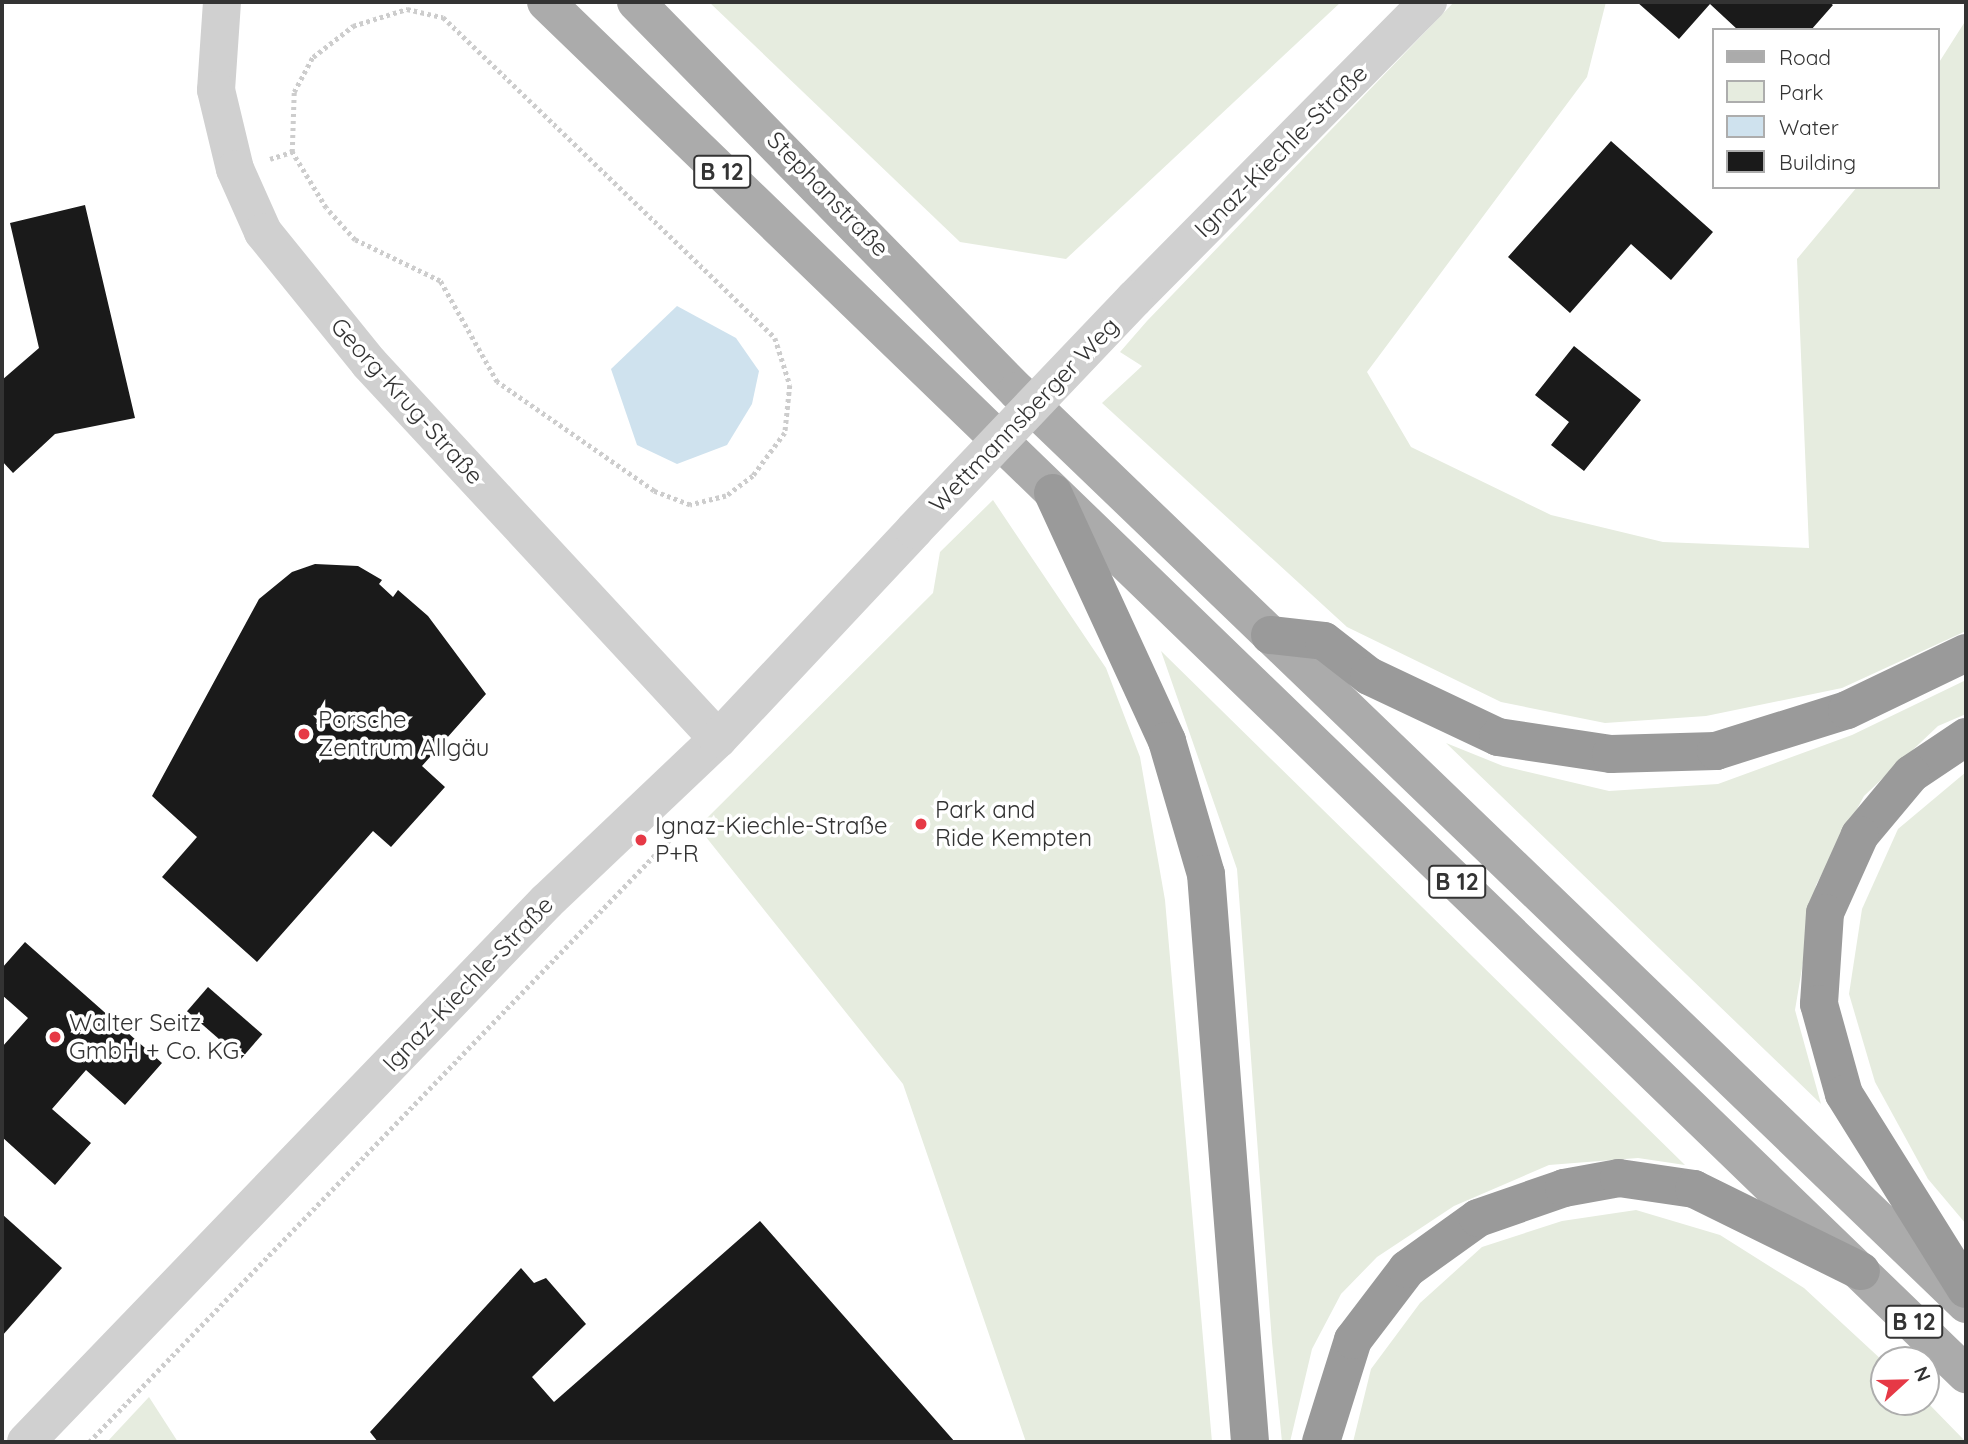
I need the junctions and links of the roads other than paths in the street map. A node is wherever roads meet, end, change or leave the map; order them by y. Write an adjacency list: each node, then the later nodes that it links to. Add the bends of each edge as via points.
1 (222, 2): 11 (street, Georg-Krug-Straße, via 216,90 235,169 263,232 369,363)
2 (546, 2): 6 (main road, B 12)
3 (636, 2): 8 (main road, Stephanstraße / B 12, via 1017,391)
4 (1428, 2): 5 (street, Ignaz-Kiechle-Straße)
5 (1134, 299): 7 (street, Wettmannsberger Weg, bridge)
6 (1053, 493): 12 (main road, B 12); 17 (highway, via 1167,741 1206,874)
7 (915, 530): 11 (street, Ignaz-Kiechle-Straße)
8 (1270, 635): 9 (highway, via 1324,641 1369,676 1499,737 1611,754 1716,751 1847,710); 14 (main road, B 12)
9 (1966, 653)
10 (1966, 737): 13 (highway, via 1911,774 1860,835 1825,913 1819,1004 1844,1094)
11 (718, 739): 16 (street, Ignaz-Kiechle-Straße, via 546,902)
12 (1861, 1271): 15 (main road, B 12); 18 (highway, via 1694,1188 1619,1178 1564,1188 1478,1218 1407,1269 1353,1340)
13 (1966, 1289)
14 (1966, 1304)
15 (1966, 1374)
16 (26, 1442)
17 (1250, 1442)
18 (1321, 1442)

